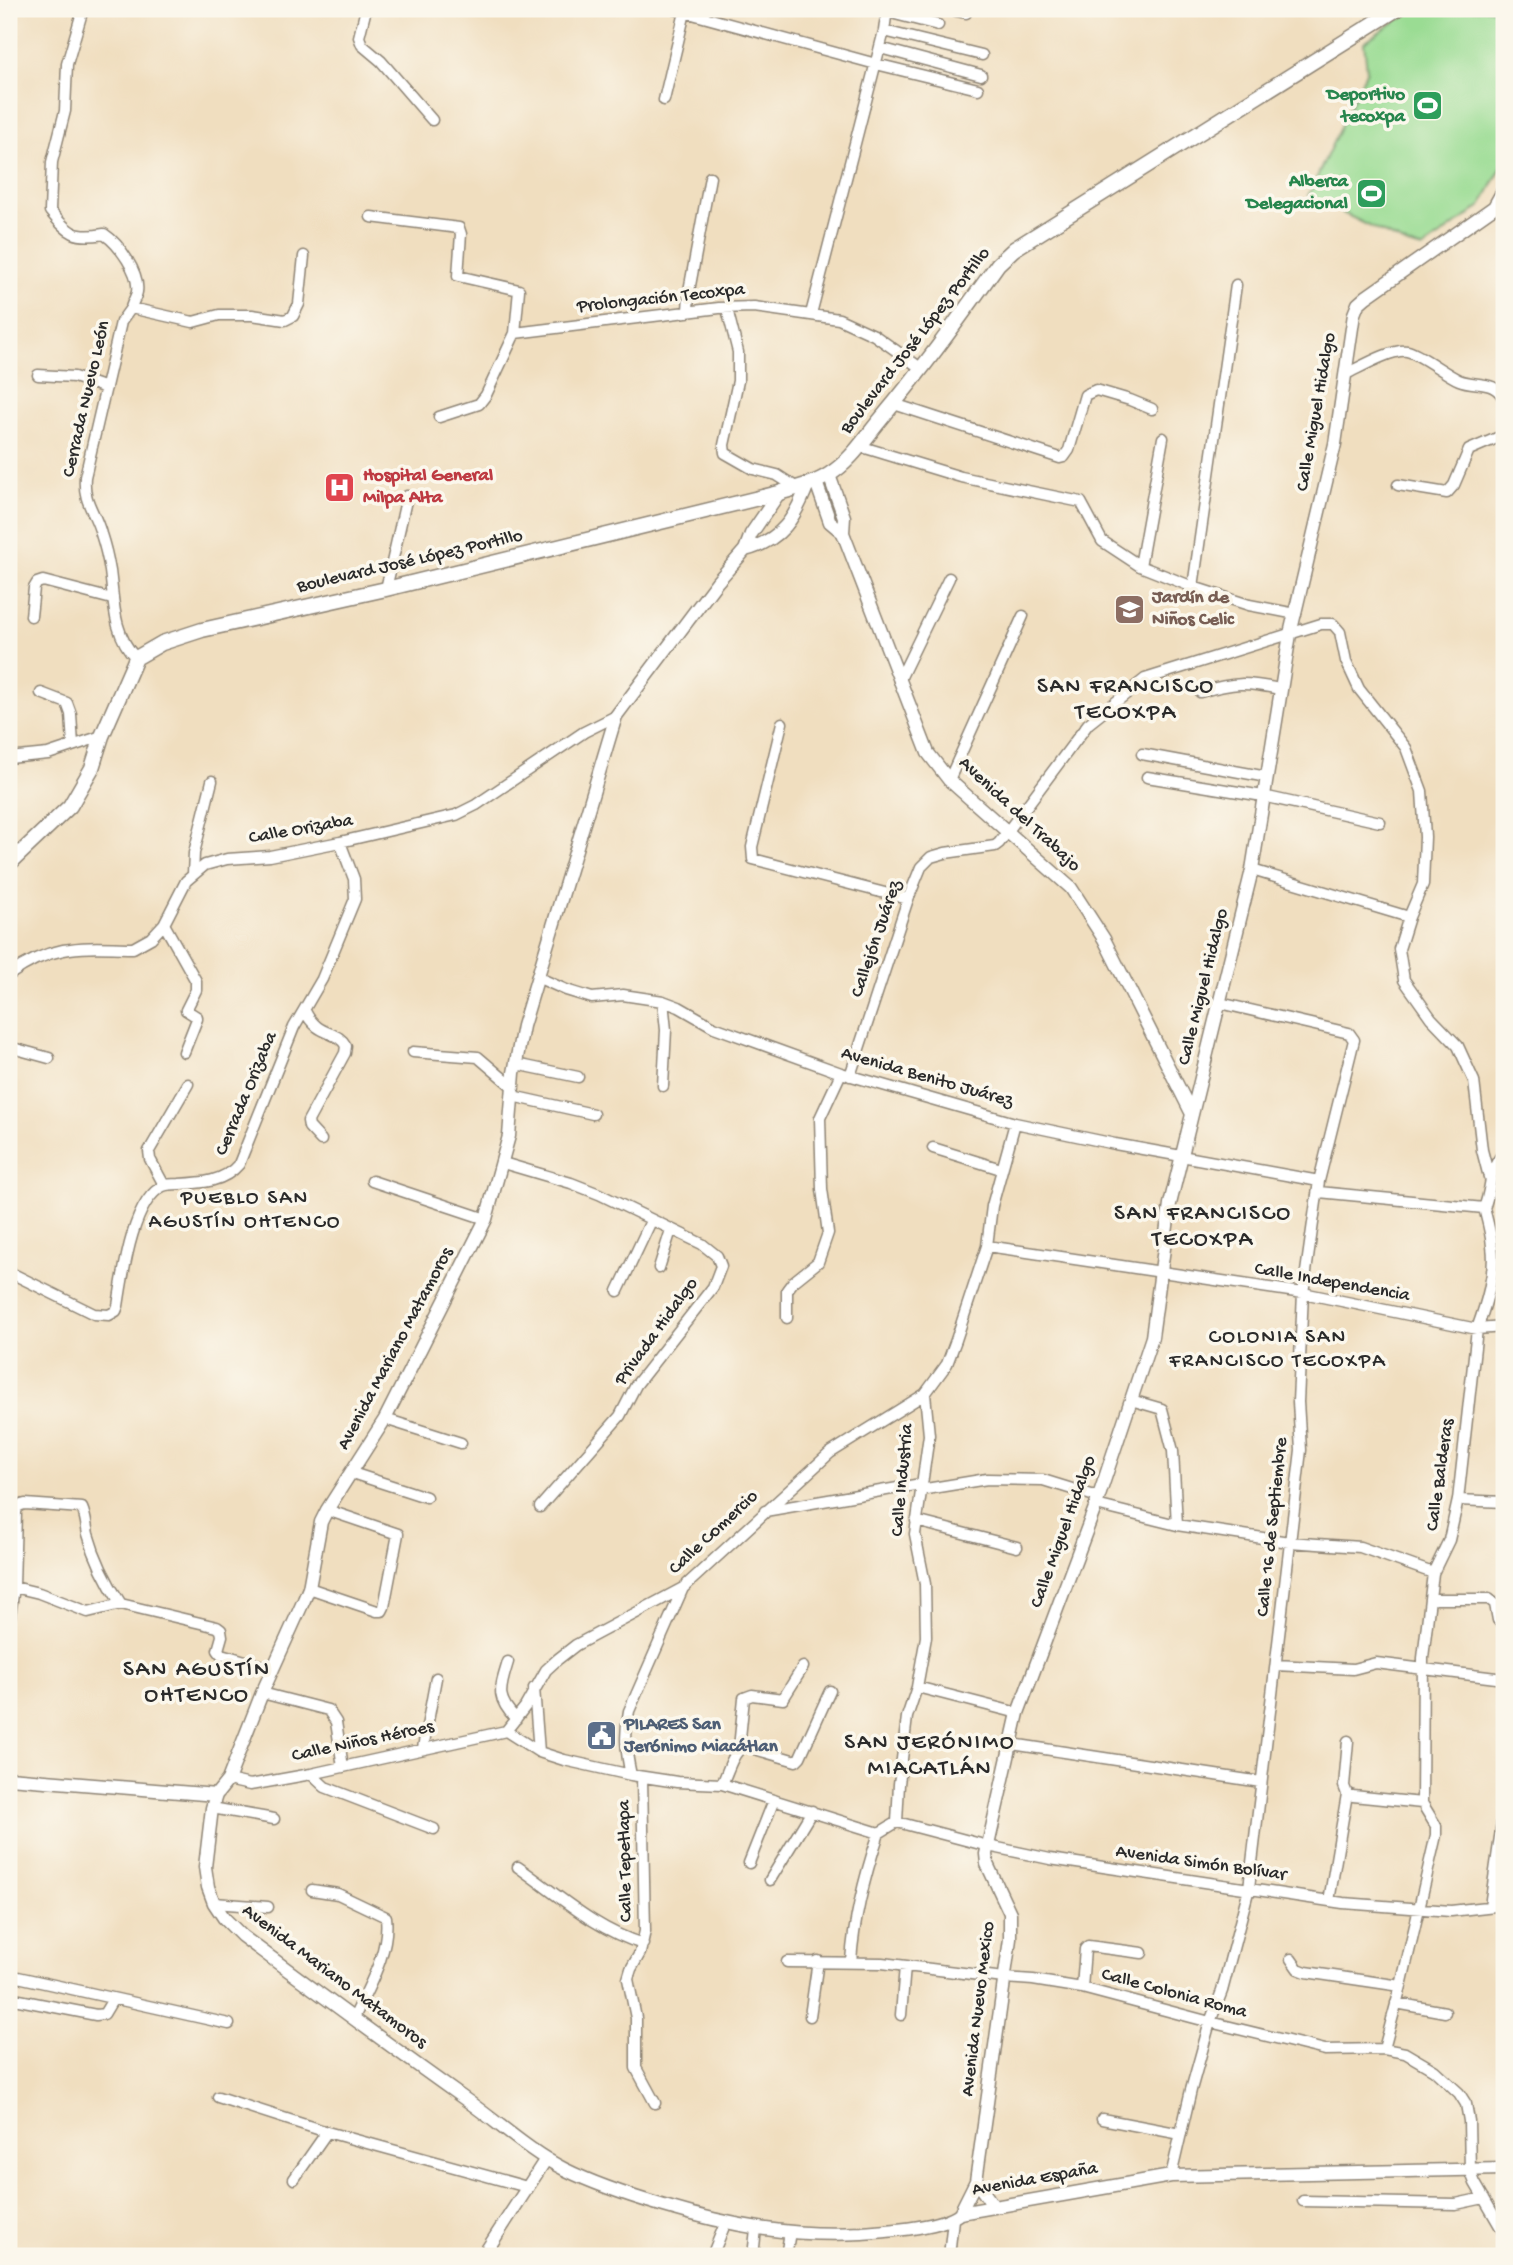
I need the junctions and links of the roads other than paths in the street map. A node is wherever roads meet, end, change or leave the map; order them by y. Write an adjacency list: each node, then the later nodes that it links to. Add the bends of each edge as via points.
1 (83, 9): 22 (street, via 67,64 65,111 52,162 50,211 64,227 83,237 104,234 116,242 130,264 137,289)
2 (366, 9): 16 (street, via 359,37 362,45)
3 (947, 9): 7 (street)
4 (1396, 9): 27 (main road, Boulevard José López Portillo, via 1014,249 998,264)
5 (679, 10): 12 (street); 15 (street)
6 (887, 11): 8 (street); 9 (street)
7 (966, 13)
8 (938, 25)
9 (884, 31): 10 (street); 11 (street)
10 (880, 48): 12 (street); 13 (street)
11 (982, 55)
12 (876, 64): 14 (street); 25 (street)
13 (981, 75)
14 (978, 89)
15 (664, 100)
16 (432, 120)
17 (710, 177): 24 (street)
18 (1504, 189): 28 (street, Calle Miguel Hidalgo, via 1494,207 1358,304)
19 (371, 217): 26 (street, via 459,228 458,276 519,290)
20 (304, 256): 22 (street, via 299,303 293,316 285,320 219,315 193,323)
21 (1236, 285): 47 (street)
22 (131, 308): 30 (street, Cerrada Nuevo León, via 121,322)
23 (727, 309): 24 (street, Prolongación Tecoxpa); 25 (street, Prolongación Tecoxpa, via 754,307); 39 (street, via 738,352 738,381 725,453 753,469)
24 (688, 312): 26 (street, Prolongación Tecoxpa)
25 (811, 314): 27 (street, Prolongación Tecoxpa, via 874,335)
26 (515, 333): 34 (street, via 479,404)
27 (922, 369): 32 (main road, Boulevard José López Portillo)
28 (1346, 374): 31 (street, via 1395,352 1408,351 1459,380 1490,384); 50 (street, Calle Miguel Hidalgo, via 1335,444)
29 (38, 376): 30 (street, via 74,377)
30 (106, 388): 49 (street, Cerrada Nuevo León, via 84,492 101,531)
31 (1504, 400)
32 (894, 404): 33 (street, via 1060,458 1069,450 1085,395 1096,390); 37 (main road, Boulevard José López Portillo)
33 (1152, 409)
34 (439, 417)
35 (1504, 435): 40 (street, via 1469,450 1447,493)
36 (1163, 439): 45 (street)
37 (859, 446): 38 (main road, Boulevard José López Portillo); 45 (street, via 961,477 1081,502 1102,541)
38 (829, 475): 39 (main road, Boulevard José López Portillo); 43 (street, Avenida del Trabajo, via 844,517)
39 (807, 485): 41 (main road, Boulevard José López Portillo); 43 (street, Avenida del Trabajo, via 830,522); 44 (street, Avenida Mariano Matamoros, via 798,511 785,528)
40 (1398, 485)
41 (779, 493): 44 (street, Avenida Mariano Matamoros, via 751,534); 48 (main road, Boulevard José López Portillo)
42 (407, 496): 48 (street)
43 (843, 533): 55 (street, Avenida del Trabajo)
44 (746, 550): 59 (street, Avenida Mariano Matamoros)
45 (1140, 566): 47 (street)
46 (949, 578): 55 (street)
47 (1193, 587): 50 (street)
48 (386, 589): 54 (main road, Boulevard José López Portillo, via 202,630 162,643)
49 (111, 599): 51 (street, via 43,581 34,588); 54 (street, Cerrada Nuevo León, via 128,650)
50 (1296, 614): 53 (street, Calle Miguel Hidalgo)
51 (31, 616)
52 (1023, 616): 68 (street)
53 (1290, 634): 56 (street, Calle Miguel Hidalgo); 71 (street, via 1145,679 1088,724); 77 (street, via 1333,624 1340,632 1359,689 1406,748 1422,791 1424,837 1423,884)
54 (136, 659): 61 (main road)
55 (899, 681): 68 (street, Avenida del Trabajo, via 928,753)
56 (1280, 689): 57 (street, via 1232,683); 66 (street, Calle Miguel Hidalgo)
57 (1200, 692)
58 (41, 693): 62 (street, via 67,703)
59 (616, 716): 72 (street, Calle Orizaba, via 456,815); 80 (street, Avenida Mariano Matamoros)
60 (782, 723): 76 (street, via 753,859)
61 (102, 736): 62 (street); 73 (main road, via 92,768 70,806)
62 (73, 745): 64 (street, via 48,754)
63 (1142, 754): 66 (street)
64 (9, 758)
65 (1147, 777): 69 (street)
66 (1267, 777): 69 (street, Calle Miguel Hidalgo)
67 (212, 780): 75 (street)
68 (948, 780): 71 (street, Avenida del Trabajo)
69 (1263, 796): 70 (street); 74 (street, Calle Miguel Hidalgo)
70 (1380, 822)
71 (1008, 833): 76 (street, Callejón Juárez, via 995,846 931,857 921,867); 95 (street, Avenida del Trabajo, via 1071,888 1104,939)
72 (340, 842): 75 (street, Calle Orizaba, via 216,861); 83 (street, Cerrada Orizaba, via 354,879 355,899)
73 (9, 864)
74 (1252, 870): 77 (street); 82 (street, Calle Miguel Hidalgo)
75 (193, 874): 78 (street)
76 (908, 899): 89 (street, Callejón Juárez)
77 (1409, 917): 103 (street, via 1399,949 1404,980 1458,1046 1474,1081)
78 (164, 924): 79 (street, via 133,948 70,947 46,953); 85 (street, via 196,981 186,1010 197,1019)
79 (9, 975)
80 (537, 977): 81 (street, Avenida Benito Juárez, via 592,998 623,995); 88 (street, Avenida Mariano Matamoros)
81 (663, 1001): 89 (street, Avenida Benito Juárez, via 714,1027); 92 (street)
82 (1220, 1003): 95 (street, Calle Miguel Hidalgo); 106 (street, Calle 16 de Septiembre, via 1349,1034 1354,1040)
83 (305, 1011): 97 (street, via 318,1029 343,1040 346,1046 308,1121); 105 (street, Cerrada Orizaba, via 294,1027 245,1154 233,1172 198,1183)
84 (9, 1046): 87 (street)
85 (184, 1052)
86 (413, 1052): 93 (street, via 478,1057)
87 (49, 1058)
88 (516, 1064): 90 (street); 93 (street, Avenida Mariano Matamoros)
89 (846, 1074): 96 (street, Avenida Benito Juárez); 119 (street, Callejón Juárez, via 820,1118 828,1233 818,1262 787,1290)
90 (578, 1077)
91 (188, 1084): 105 (street, via 149,1151)
92 (663, 1086)
93 (512, 1091): 94 (street); 101 (street, Avenida Mariano Matamoros)
94 (593, 1114)
95 (1192, 1114): 100 (street, Calle Miguel Hidalgo)
96 (1015, 1123): 100 (street, Avenida Benito Juárez); 102 (street)
97 (321, 1140)
98 (933, 1148): 102 (street)
99 (1504, 1152): 103 (street)
100 (1182, 1157): 106 (street, Avenida Benito Juárez); 114 (street, Calle Miguel Hidalgo, via 1170,1203)
101 (503, 1163): 108 (street, Avenida Mariano Matamoros); 109 (street, Privada Hidalgo, via 599,1194)
102 (1001, 1169): 111 (street)
103 (1489, 1177): 107 (street)
104 (372, 1181): 108 (street)
105 (164, 1185): 115 (street, via 146,1202 129,1242 116,1311 94,1314)
106 (1319, 1187): 107 (street, Avenida Benito Juárez); 118 (street, Calle 16 de Septiembre)
107 (1484, 1208): 121 (street, Calle Balderas, via 1493,1261)
108 (485, 1219): 124 (street, Avenida Mariano Matamoros)
109 (651, 1221): 110 (street, Privada Hidalgo); 117 (street)
110 (671, 1230): 112 (street); 132 (street, Privada Hidalgo, via 717,1256 721,1266 713,1287 636,1385 620,1416)
111 (987, 1246): 114 (street, Calle Independencia); 122 (street, via 947,1364)
112 (659, 1268)
113 (9, 1272): 115 (street)
114 (1161, 1272): 118 (street, Calle Independencia); 123 (street, Calle Miguel Hidalgo, via 1152,1337)
115 (20, 1277): 116 (street)
116 (9, 1286)
117 (618, 1291)
118 (1303, 1293): 121 (street, Calle Independencia); 137 (street, Calle 16 de Septiembre, via 1298,1402 1301,1450)
119 (788, 1318)
120 (1504, 1327): 121 (street, Calle Independencia)
121 (1477, 1329): 129 (street, Calle Balderas)
122 (925, 1394): 127 (street, Calle Industria, via 929,1435); 134 (street, Calle Comercio, via 830,1453)
123 (1131, 1400): 130 (street, Calle Miguel Hidalgo); 136 (street, via 1162,1409 1173,1451)
124 (385, 1419): 125 (street); 126 (street, Avenida Mariano Matamoros)
125 (461, 1443)
126 (352, 1473): 128 (street); 133 (street, Avenida Mariano Matamoros)
127 (920, 1487): 130 (street, via 987,1479 1043,1480); 134 (street); 135 (street, Calle Industria)
128 (426, 1497)
129 (1458, 1500): 131 (street); 139 (street, Calle Balderas, via 1450,1540)
130 (1097, 1501): 136 (street); 159 (street, Calle Miguel Hidalgo)
131 (1504, 1502)
132 (540, 1507)
133 (327, 1510): 141 (street, Avenida Mariano Matamoros); 141 (street, via 397,1537 382,1611)
134 (765, 1511): 142 (street, Calle Comercio)
135 (916, 1521): 138 (street); 154 (street, Calle Industria, via 926,1599 926,1637)
136 (1177, 1525): 137 (street)
137 (1289, 1542): 139 (street, via 1360,1547); 148 (street, Calle 16 de Septiembre)
138 (1017, 1548)
139 (1433, 1573): 143 (street, Calle Balderas)
140 (14, 1587): 144 (street, via 89,1612); 144 (street, via 18,1506 82,1508 108,1585); 146 (street)
141 (309, 1588): 151 (street, Avenida Mariano Matamoros)
142 (683, 1588): 155 (street, Calle Comercio, via 576,1644 546,1670); 169 (street, Calle Tepetlapa, via 625,1727 626,1755)
143 (1430, 1599): 145 (street, via 1489,1599 1495,1604 1498,1620); 150 (street, Calle Balderas)
144 (121, 1604): 151 (street, via 217,1627 222,1636 221,1654)
145 (1504, 1622)
146 (9, 1623)
147 (508, 1662): 160 (street, via 500,1696)
148 (1276, 1665): 150 (street, via 1353,1670 1376,1663); 172 (street, Calle 16 de Septiembre)
149 (803, 1667): 165 (street, via 783,1699 744,1698)
150 (1424, 1669): 153 (street); 177 (street, Calle Balderas)
151 (272, 1670): 157 (street, Avenida Mariano Matamoros)
152 (436, 1678): 164 (street)
153 (1503, 1679): 158 (street)
154 (917, 1687): 159 (street); 181 (street, Calle Industria, via 907,1717)
155 (534, 1688): 160 (street, Calle Comercio); 166 (street)
156 (831, 1692): 165 (street, via 796,1760)
157 (262, 1693): 167 (street, via 328,1710 336,1722); 171 (street, Avenida Mariano Matamoros)
158 (1504, 1699)
159 (1018, 1713): 163 (street, Calle Miguel Hidalgo)
160 (516, 1719): 161 (street, Calle Comercio)
161 (506, 1731): 164 (street, Calle Niños Héroes); 166 (street)
162 (1348, 1741): 174 (street)
163 (1012, 1744): 172 (street); 184 (street, Calle Miguel Hidalgo)
164 (423, 1748): 167 (street, Calle Niños Héroes)
165 (739, 1748): 173 (street)
166 (540, 1752): 169 (street)
167 (343, 1767): 168 (street, Calle Niños Héroes)
168 (311, 1774): 171 (street, Calle Niños Héroes, via 250,1784); 182 (street, via 325,1787)
169 (637, 1776): 173 (street); 196 (street, Calle Tepetlapa)
170 (9, 1778): 176 (street)
171 (228, 1780): 176 (street, Avenida Mariano Matamoros)
172 (1261, 1782): 188 (street, Calle 16 de Septiembre)
173 (722, 1784): 175 (street)
174 (1347, 1794): 177 (street); 190 (street)
175 (774, 1800): 179 (street); 185 (street)
176 (214, 1801): 180 (street); 191 (street, Avenida Mariano Matamoros, via 205,1867)
177 (1422, 1803): 195 (street, Calle Balderas, via 1436,1826 1436,1835)
178 (1504, 1809): 193 (street)
179 (812, 1811): 183 (street); 187 (street)
180 (274, 1819)
181 (897, 1822): 183 (street); 184 (street, Avenida Simón Bolívar)
182 (434, 1829)
183 (879, 1833): 200 (street, via 863,1881)
184 (988, 1846): 188 (street, Avenida Simón Bolívar); 204 (street, Avenida Nuevo Mexico, via 987,1864 1010,1913)
185 (749, 1863)
186 (518, 1867): 196 (street, via 605,1929)
187 (770, 1880)
188 (1249, 1888): 190 (street, Avenida Simón Bolívar); 214 (street, Calle 16 de Septiembre)
189 (313, 1890): 213 (street, via 338,1894 386,1917 384,1947)
190 (1329, 1901): 195 (street, Avenida Simón Bolívar)
191 (214, 1903): 194 (street); 213 (street, Avenida Mariano Matamoros, via 242,1936)
192 (1504, 1905): 193 (street, Avenida Simón Bolívar)
193 (1490, 1906): 195 (street, Avenida Simón Bolívar, via 1451,1912)
194 (268, 1907)
195 (1417, 1909): 205 (street, Calle Balderas)
196 (643, 1944): 218 (street, Calle Tepetlapa, via 628,1979 636,2018 636,2068)
197 (1142, 1953): 206 (street, via 1088,1946)
198 (1291, 1959): 205 (street, via 1306,1972)
199 (818, 1961): 200 (street, Calle Colonia Roma); 201 (street, Calle Colonia Roma); 212 (street)
200 (851, 1961): 202 (street, Calle Colonia Roma)
201 (787, 1962)
202 (905, 1966): 204 (street, Calle Colonia Roma); 211 (street)
203 (9, 1975): 208 (street)
204 (1004, 1979): 206 (street, Calle Colonia Roma); 227 (street, Avenida Nuevo Mexico)
205 (1401, 1986): 209 (street, Calle Balderas)
206 (1082, 1988): 214 (street, Calle Colonia Roma)
207 (9, 1998): 208 (street, via 96,2015 104,2014)
208 (113, 1999): 215 (street)
209 (1396, 2003): 210 (street); 216 (street, Calle Balderas)
210 (1445, 2012)
211 (901, 2015)
212 (810, 2016)
213 (354, 2018): 222 (street, Avenida Mariano Matamoros)
214 (1210, 2022): 216 (street, Calle Colonia Roma, via 1325,2050); 221 (street, Calle 16 de Septiembre)
215 (229, 2024)
216 (1384, 2049): 224 (street, Calle Colonia Roma, via 1419,2060 1459,2094 1469,2121)
217 (218, 2097): 220 (street)
218 (655, 2103)
219 (1102, 2119): 221 (street)
220 (327, 2132): 226 (street); 228 (street)
221 (1181, 2134): 225 (street, Calle 16 de Septiembre)
222 (546, 2159): 228 (street); 233 (street, Avenida España, via 632,2197)
223 (1504, 2169): 224 (street, Avenida España)
224 (1470, 2170): 225 (street, Avenida España); 229 (street)
225 (1171, 2176): 231 (street, Avenida España)
226 (293, 2179)
227 (976, 2180): 231 (street); 232 (street)
228 (527, 2187): 237 (street)
229 (1484, 2198): 230 (street, via 1456,2203); 236 (street)
230 (1303, 2201)
231 (994, 2207): 232 (street, Avenida España)
232 (956, 2216): 235 (street, Avenida España, via 877,2232); 241 (street)
233 (725, 2224): 234 (street, Avenida España); 238 (street)
234 (756, 2228): 235 (street, Avenida España); 239 (street)
235 (790, 2232): 240 (street)
236 (1504, 2233)
237 (483, 2256)
238 (712, 2256)
239 (753, 2256)
240 (786, 2256)
241 (948, 2256)

